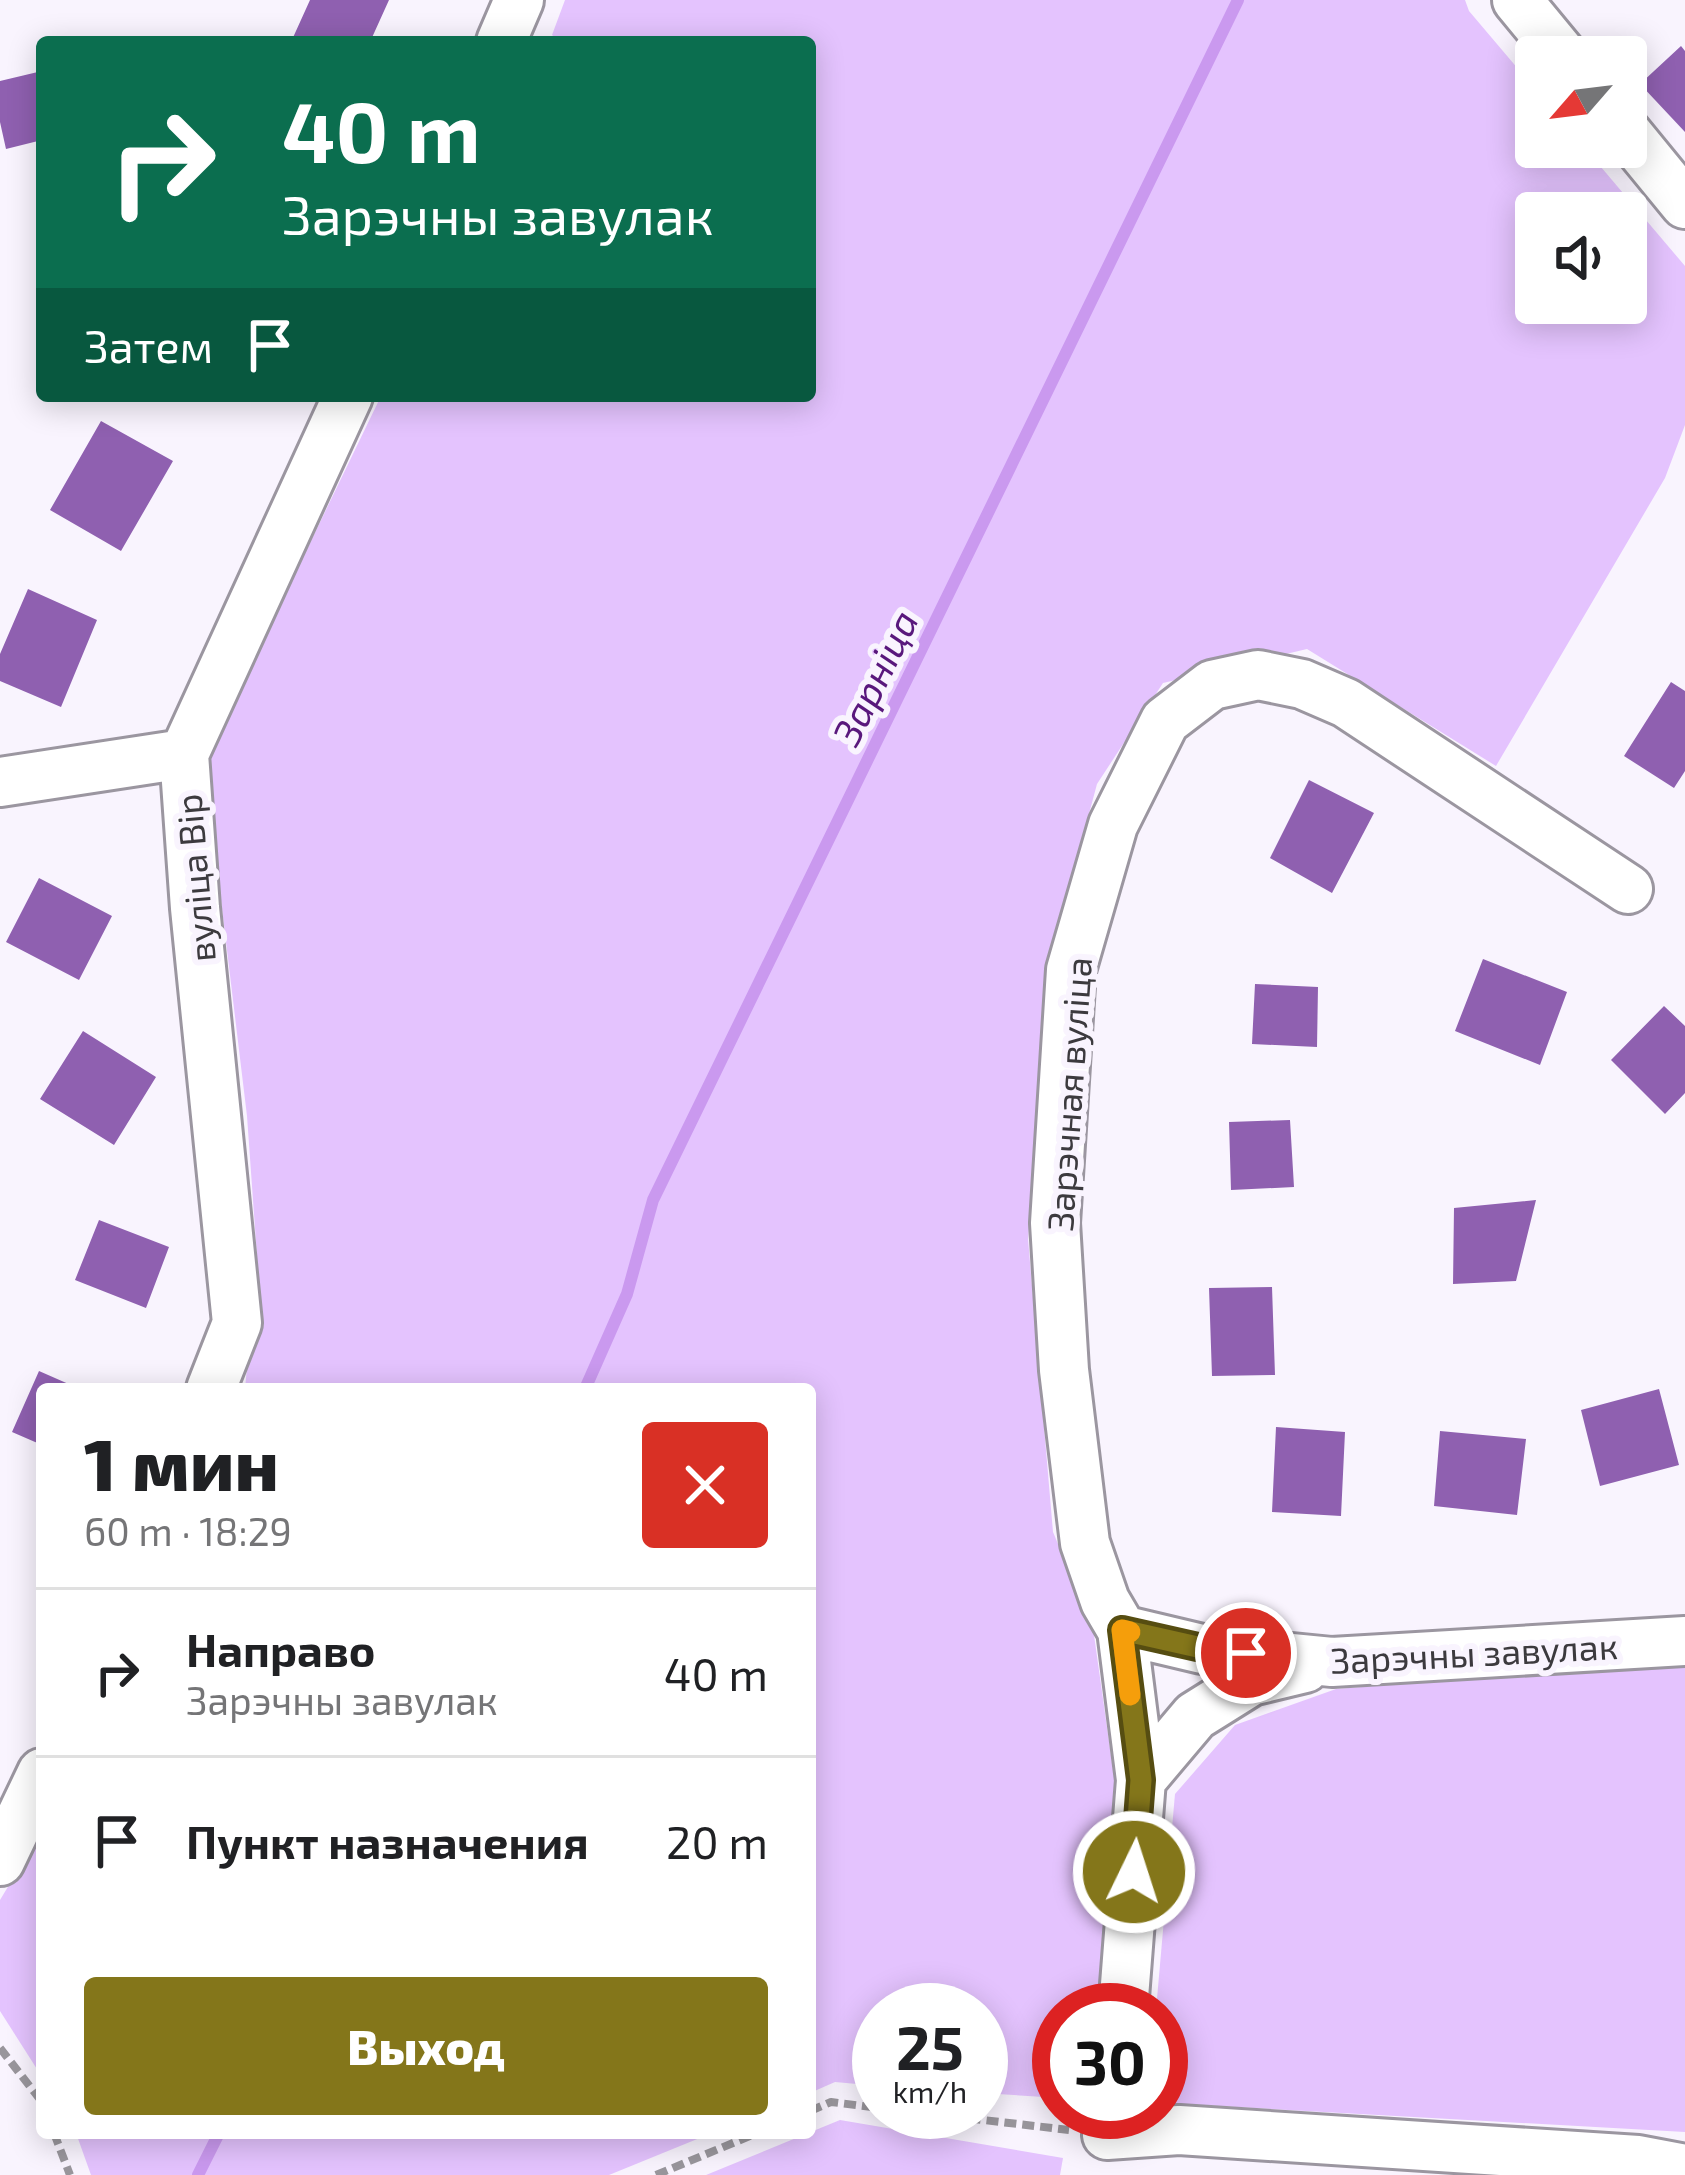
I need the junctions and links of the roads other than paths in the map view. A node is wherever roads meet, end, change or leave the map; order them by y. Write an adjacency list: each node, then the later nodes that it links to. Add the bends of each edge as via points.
1 (520, 0): 3 (street)
2 (1517, 0): 4 (street)
3 (504, 36)
4 (1547, 36)
5 (1647, 158): 6 (street)
6 (1685, 204)
7 (345, 402): 8 (street, вуліца Вір)
8 (184, 754): 9 (street); 11 (street, вуліца Вір, via 237,1323)
9 (0, 782)
10 (1628, 889): 12 (street, Зарэчная вуліца, via 1346,703 1302,684 1258,674 1212,685 1165,721 1113,825 1071,970 1055,1223 1084,1543)
11 (213, 1383)
12 (1122, 1630): 14 (street, Зарэчны завулак); 15 (street, Зарэчная вуліца)
13 (1685, 1641): 14 (street, Зарэчны завулак)
14 (1332, 1662): 15 (street, via 1252,1681 1195,1715)
15 (1141, 1780): 18 (street, Зарэчная вуліца)
16 (36, 1785): 17 (street)
17 (0, 1861)
18 (1125, 1983)
19 (1104, 2140): 20 (street, via 1179,2130)
20 (1685, 2169)

